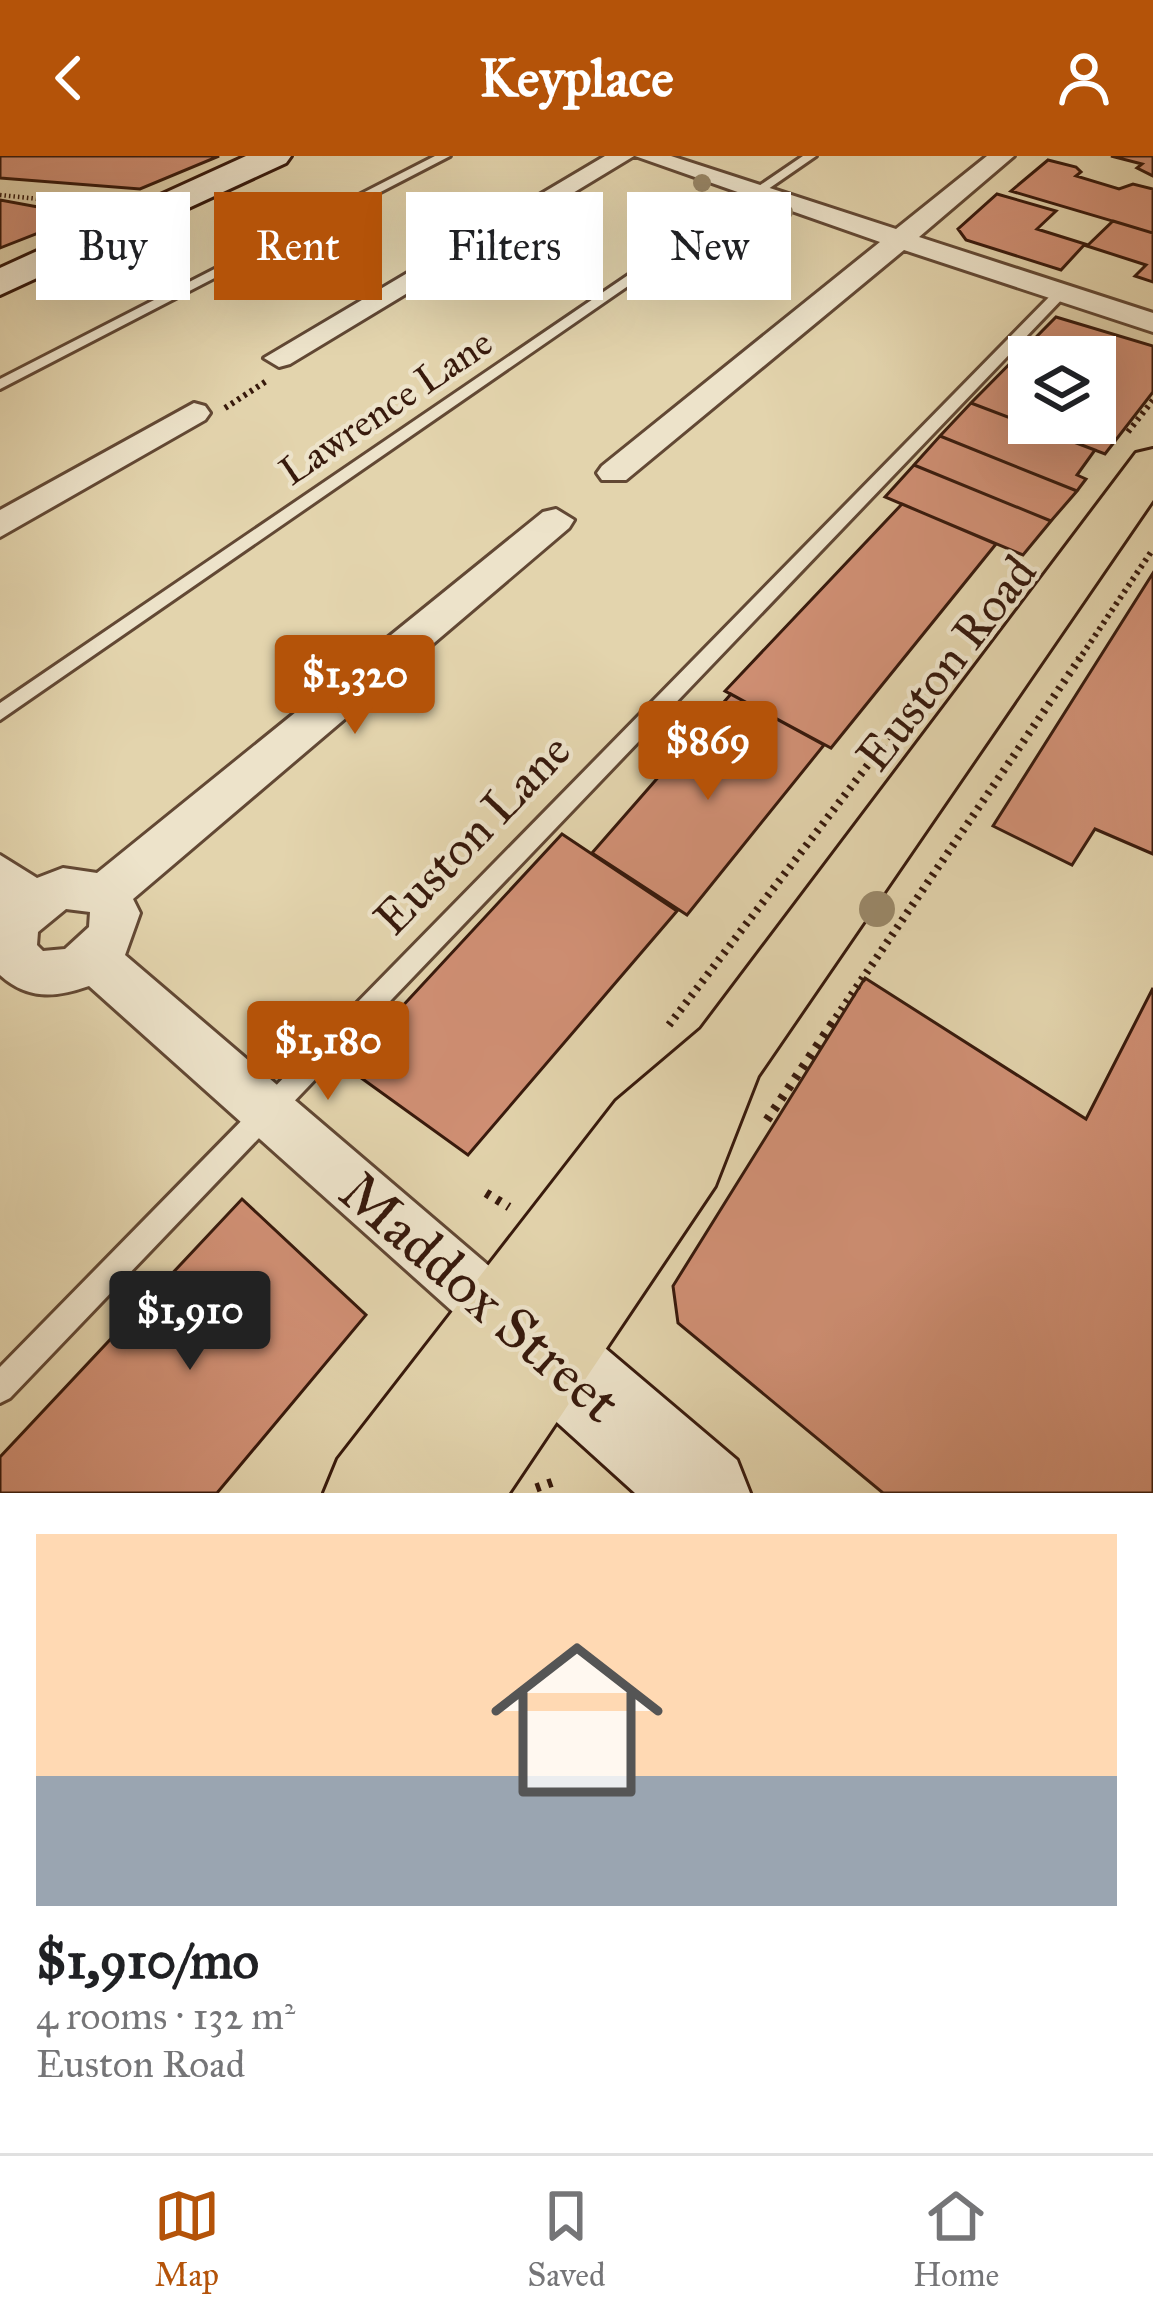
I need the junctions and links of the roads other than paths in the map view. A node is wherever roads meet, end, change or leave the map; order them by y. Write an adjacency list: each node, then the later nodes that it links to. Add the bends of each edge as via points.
1 (274, 156): 11 (street)
2 (444, 156): 15 (lane)
3 (622, 156): 14 (street)
4 (647, 156): 7 (street)
5 (810, 156): 7 (lane, Lawrence Lane)
6 (1002, 156): 9 (street)
7 (758, 192)
8 (791, 203): 9 (street)
9 (903, 241): 12 (street); 18 (street)
10 (627, 282): 21 (lane, Lawrence Lane)
11 (0, 284)
12 (1061, 293): 13 (street); 26 (lane, Euston Lane)
13 (1153, 323)
14 (279, 358)
15 (0, 385)
16 (194, 412): 20 (street)
17 (1139, 449): 27 (main road, Euston Road, via 697,1042 686,1157)
18 (614, 472)
19 (556, 520): 23 (street)
20 (0, 524)
21 (0, 713)
22 (16, 889): 23 (street, via 78,886); 25 (street)
23 (105, 894): 24 (street, via 116,925)
24 (94, 959): 25 (street, via 62,974); 26 (street, Maddox Street)
25 (11, 974)
26 (267, 1110): 27 (street, Maddox Street); 28 (lane, Euston Lane)
27 (526, 1336): 29 (main road, Euston Road); 30 (main road, Euston Road); 31 (street, Maddox Street)
28 (0, 1388)
29 (373, 1493)
30 (452, 1493)
31 (704, 1493)

